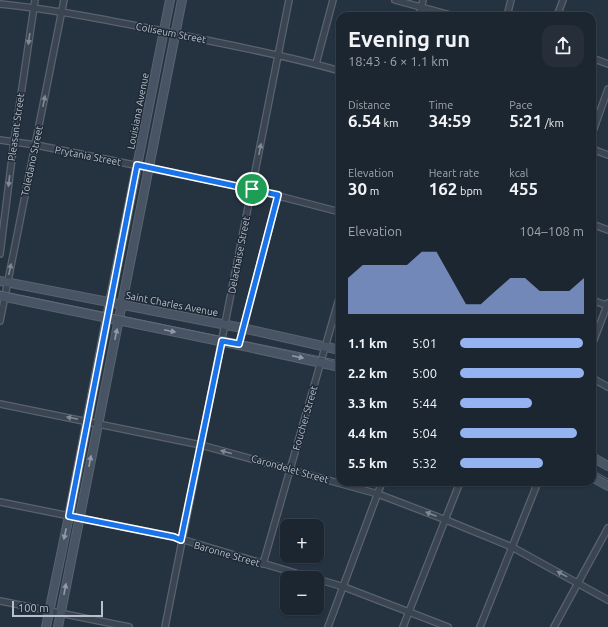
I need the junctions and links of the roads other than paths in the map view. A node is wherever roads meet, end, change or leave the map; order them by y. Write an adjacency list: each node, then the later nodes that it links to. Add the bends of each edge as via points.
1 (34, 0): 13 (street, Pleasant Street)
2 (64, 0): 14 (street, Toledano Street)
3 (170, 0): 19 (street, Louisiana Avenue)
4 (182, 0): 20 (street)
5 (289, 0): 21 (street, Delachaise Street)
6 (333, 0): 23 (street)
7 (395, 0): 12 (street)
8 (423, 0): 12 (street)
9 (512, 0): 17 (street)
10 (563, 0): 18 (street)
11 (0, 4): 13 (street, Coliseum Street)
12 (421, 7): 15 (street); 16 (street)
13 (34, 8): 14 (street, Coliseum Street); 29 (street, Pleasant Street, one-way to 29)
14 (62, 12): 19 (street, Coliseum Street); 30 (street, Toledano Street, one-way to 14)
15 (420, 12)
16 (439, 12)
17 (508, 12)
18 (558, 12)
19 (164, 31): 20 (street, Coliseum Street); 33 (street, Louisiana Avenue)
20 (175, 34): 21 (street, Coliseum Street); 34 (street)
21 (279, 55): 23 (street, Coliseum Street); 35 (street, Delachaise Street, one-way to 21)
22 (596, 60): 24 (street)
23 (316, 64): 25 (street, Coliseum Street)
24 (608, 64)
25 (336, 70)
26 (608, 89): 27 (street)
27 (596, 123)
28 (0, 140): 29 (street, Prytania Street)
29 (14, 142): 30 (street, Prytania Street); 42 (street, Pleasant Street, one-way to 42)
30 (36, 145): 33 (street, Prytania Street); 43 (street, Toledano Street, one-way to 30)
31 (596, 151): 32 (street)
32 (608, 156)
33 (137, 165): 34 (street, Prytania Street); 40 (street, Louisiana Avenue)
34 (149, 168): 35 (street, Prytania Street); 41 (street)
35 (252, 189): 36 (street, Prytania Street); 53 (street, Delachaise Street)
36 (278, 195): 37 (street, Prytania Street); 54 (street)
37 (336, 211)
38 (596, 226): 39 (street)
39 (608, 230)
40 (122, 241): 41 (street); 46 (street, Louisiana Avenue)
41 (134, 243): 47 (street)
42 (0, 254)
43 (4, 282): 44 (street, Toledano Street); 46 (street, Saint Charles Avenue)
44 (2, 296): 50 (street); 52 (street, Toledano Street)
45 (596, 301): 48 (street)
46 (110, 302): 47 (street, Saint Charles Avenue); 50 (street, Louisiana Avenue)
47 (122, 304): 51 (street); 53 (street, Saint Charles Avenue)
48 (608, 305): 55 (street)
49 (336, 309): 58 (street, Foucher Street)
50 (107, 317): 51 (street); 64 (street, Louisiana Avenue)
51 (119, 320): 56 (street, one-way to 56); 65 (street, one-way to 51)
52 (0, 321)
53 (226, 325): 54 (street, Saint Charles Avenue); 56 (street, Delachaise Street)
54 (242, 328): 57 (street); 58 (street, Saint Charles Avenue)
55 (596, 335)
56 (222, 341): 57 (street); 69 (street, Delachaise Street)
57 (239, 344): 60 (street, one-way to 60)
58 (325, 346): 59 (street, Saint Charles Avenue); 60 (street, Foucher Street)
59 (336, 349)
60 (322, 362): 61 (street); 72 (street, Foucher Street)
61 (336, 366)
62 (596, 380): 63 (street)
63 (608, 387)
64 (92, 391): 65 (street); 67 (street, Louisiana Avenue)
65 (104, 393): 68 (street)
66 (0, 404): 67 (street, Carondelet Street, one-way to 66)
67 (87, 421): 68 (street, Carondelet Street); 82 (street, Louisiana Avenue)
68 (98, 423): 69 (street, Carondelet Street); 83 (street, one-way to 68)
69 (201, 445): 72 (street, Carondelet Street, one-way to 69); 86 (street, Delachaise Street)
70 (596, 459): 71 (street)
71 (608, 466)
72 (290, 469): 74 (street, Carondelet Street); 88 (street, Foucher Street)
73 (596, 478): 79 (street)
74 (336, 482)
75 (350, 486): 80 (street, Carondelet Street)
76 (381, 486): 80 (street)
77 (459, 486): 84 (street)
78 (536, 486): 87 (street)
79 (608, 486)
80 (378, 494): 84 (street, Carondelet Street, one-way to 80); 92 (street)
81 (0, 502): 82 (street, Baronne Street)
82 (69, 516): 83 (street, Baronne Street); 95 (street, Louisiana Avenue, one-way to 95)
83 (79, 518): 86 (street, Baronne Street); 97 (street, one-way to 83)
84 (446, 520): 87 (street, Carondelet Street); 96 (street)
85 (608, 528): 91 (street)
86 (181, 540): 88 (street, Baronne Street); 101 (street, Delachaise Street)
87 (512, 547): 91 (street, Carondelet Street, one-way to 87); 105 (street)
88 (264, 564): 89 (street, Baronne Street)
89 (288, 571)
90 (324, 581): 92 (street)
91 (578, 583): 93 (street, Carondelet Street); 106 (street)
92 (344, 587): 96 (street); 102 (street)
93 (608, 600)
94 (0, 601): 95 (street)
95 (49, 610): 97 (street); 98 (street, Louisiana Avenue)
96 (409, 611): 103 (street); 104 (street)
97 (61, 613): 99 (street); 100 (street)
98 (46, 627)
99 (58, 627)
100 (129, 627)
101 (165, 627)
102 (328, 627)
103 (403, 627)
104 (448, 627)
105 (480, 627)
106 (554, 627)

